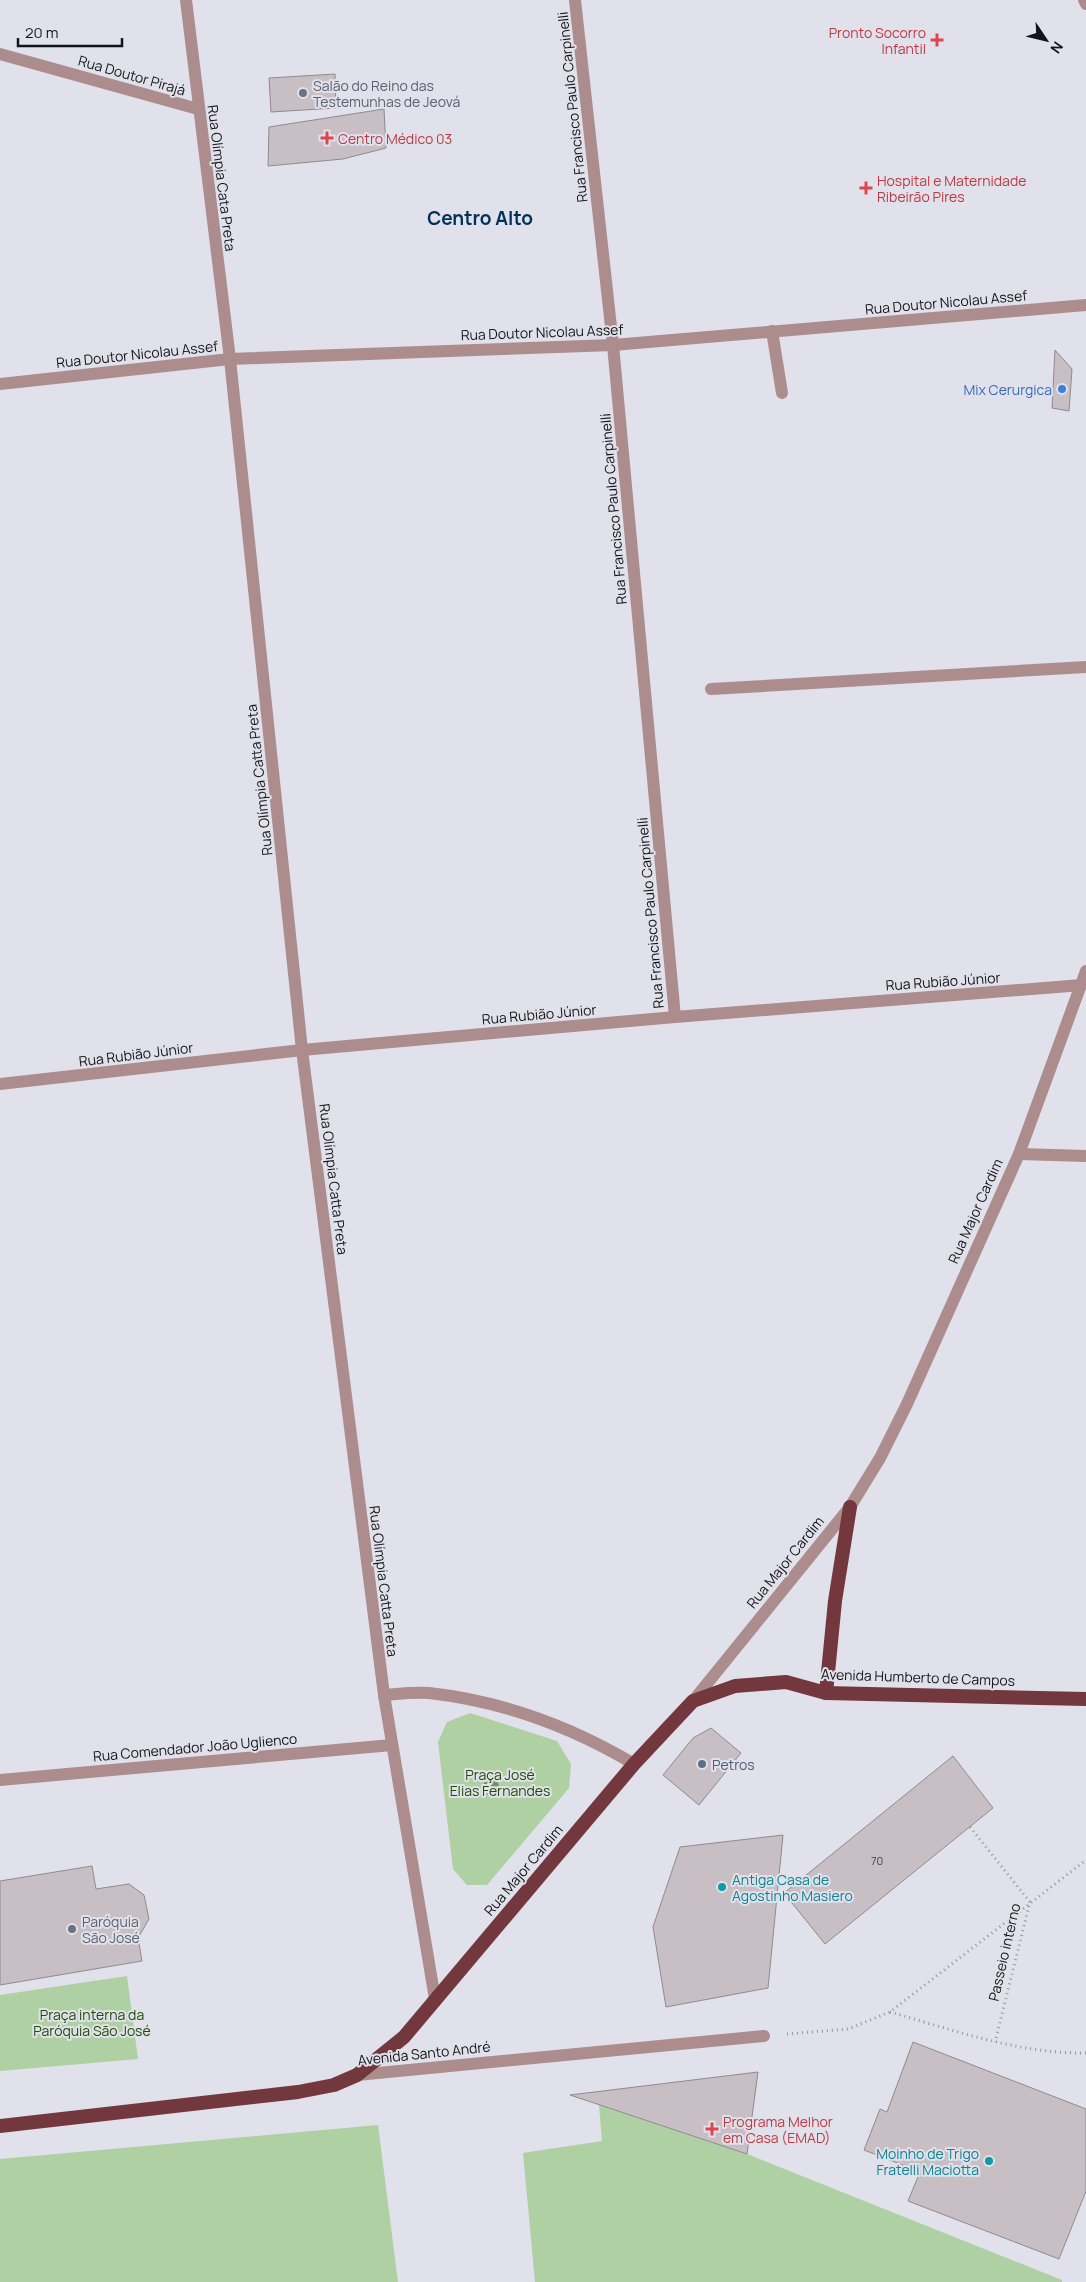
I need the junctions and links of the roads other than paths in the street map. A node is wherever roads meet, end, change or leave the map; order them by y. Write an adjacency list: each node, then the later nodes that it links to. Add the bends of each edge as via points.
1 (186, 0): 6 (street, Rua Olímpia Cata Preta)
2 (575, 0): 9 (street, Rua Francisco Paulo Carpinelli)
3 (1084, 0): 4 (street)
4 (1086, 4)
5 (0, 54): 6 (street, Rua Doutor Pirajá)
6 (198, 109): 10 (street, Rua Olímpia Cata Preta)
7 (1086, 305): 8 (street, Rua Doutor Nicolau Assef)
8 (772, 332): 9 (street, Rua Doutor Nicolau Assef); 12 (street)
9 (613, 345): 10 (street, Rua Doutor Nicolau Assef); 17 (street, Rua Francisco Paulo Carpinelli)
10 (230, 359): 11 (street, Rua Doutor Nicolau Assef); 18 (street, Rua Olímpia Catta Preta)
11 (0, 384)
12 (782, 393)
13 (1086, 668): 14 (street)
14 (711, 689)
15 (1086, 971): 16 (street, Rua Major Cardim)
16 (1082, 985): 17 (street, Rua Rubião Júnior); 20 (street, Rua Major Cardim)
17 (675, 1017): 18 (street, Rua Rubião Júnior)
18 (302, 1050): 19 (street, Rua Rubião Júnior); 24 (street, Rua Olímpia Catta Preta)
19 (0, 1084)
20 (1019, 1154): 21 (street); 22 (street, Rua Major Cardim, via 907,1404)
21 (1086, 1156)
22 (850, 1508): 23 (highway, via 834,1601); 26 (street, Rua Major Cardim)
23 (826, 1693): 25 (highway, Avenida Humberto de Campos); 26 (highway, Avenida Humberto de Campos, via 786,1682 735,1686)
24 (384, 1694): 27 (street, Rua Olímpia Catta Preta); 28 (street, via 428,1693 516,1711 603,1745)
25 (1086, 1699)
26 (693, 1701): 28 (highway, Rua Major Cardim)
27 (392, 1745): 29 (street, Rua Comendador João Uglienco); 30 (street, Rua Olímpia Catta Preta)
28 (634, 1764): 30 (highway, Rua Major Cardim)
29 (0, 1780)
30 (435, 1999): 32 (highway, Rua Major Cardim, via 404,2037)
31 (764, 2036): 32 (street, Avenida Santo André)
32 (357, 2075): 33 (highway, Avenida Santo André, via 334,2085 298,2092)
33 (0, 2126)

